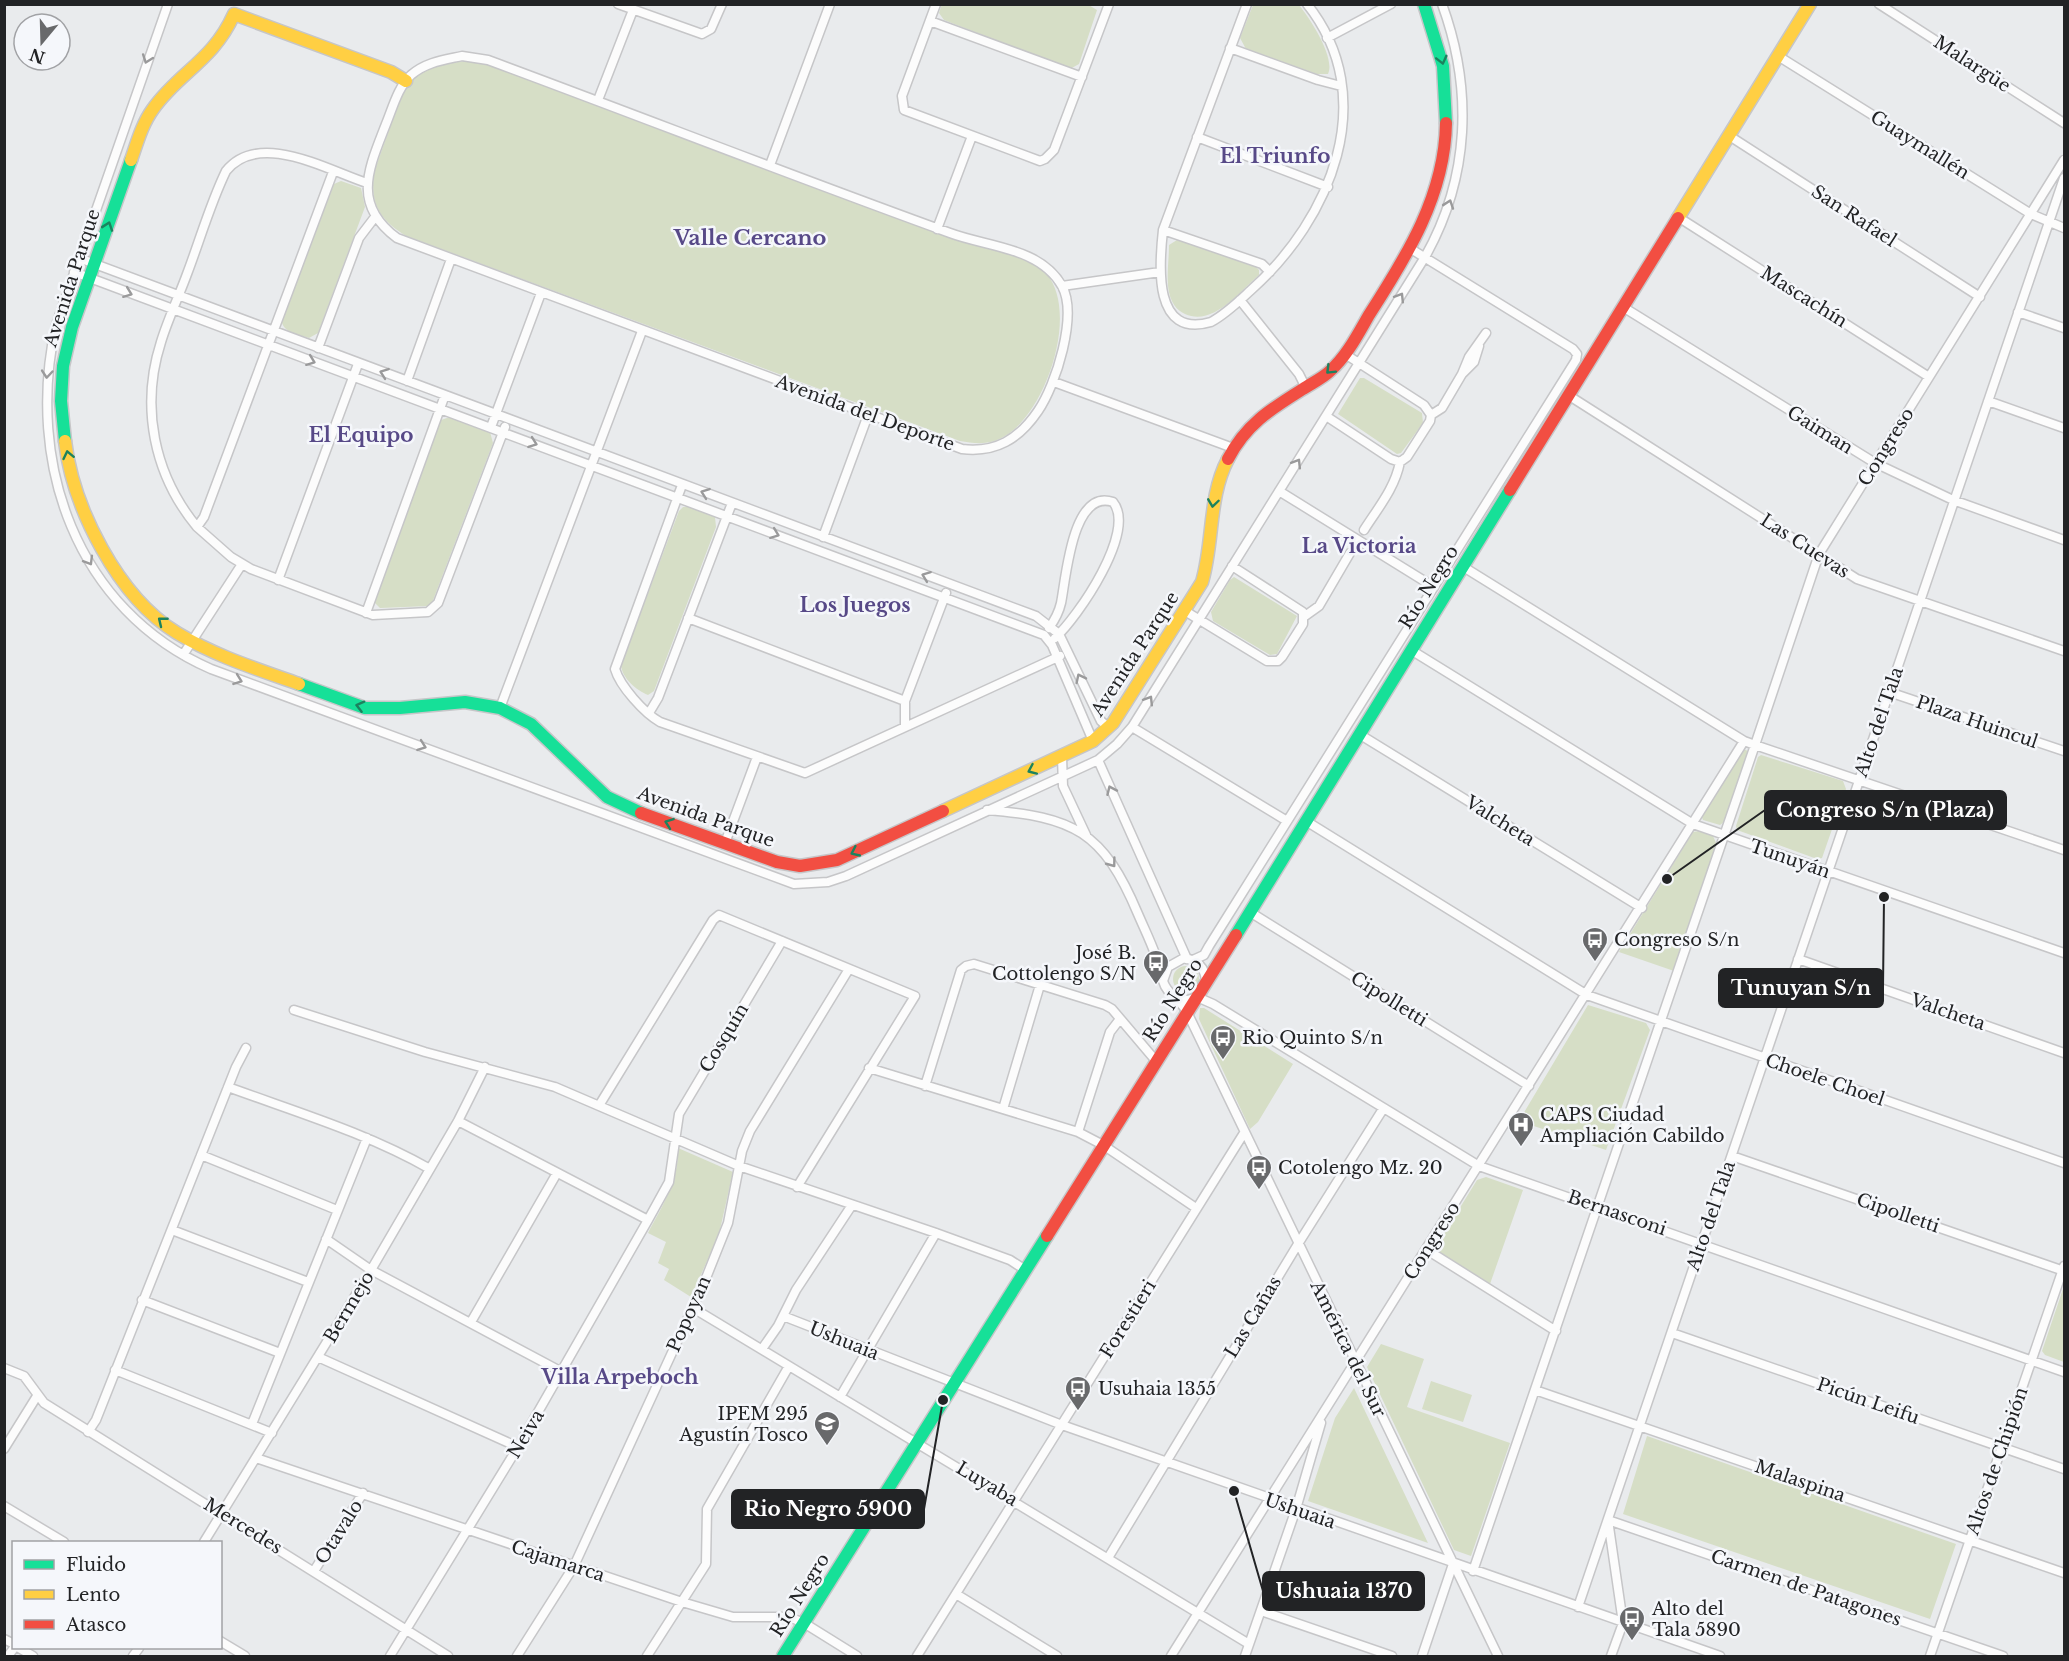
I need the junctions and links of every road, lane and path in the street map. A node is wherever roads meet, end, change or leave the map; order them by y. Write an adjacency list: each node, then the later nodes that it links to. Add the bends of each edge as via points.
1 (168, 4): 42 (street, Avenida Parque, one-way to 42)
2 (618, 4): 14 (street)
3 (722, 4): 14 (street, via 711,29 702,34)
4 (830, 4): 28 (street)
5 (936, 4): 15 (street)
6 (1247, 4): 17 (street)
7 (1307, 4): 16 (street)
8 (1391, 4): 16 (street)
9 (1424, 4): 40 (street, Avenida Parque, one-way to 40, via 1444,69 1448,122 1439,182)
10 (1442, 4): 41 (street, Avenida Parque, one-way to 10, via 1450,200 1463,137 1462,80 1453,34)
11 (1810, 4): 18 (street, Río Negro)
12 (1879, 4): 23 (street, Malargüe)
13 (1107, 5): 19 (street)
14 (633, 10): 22 (street)
15 (930, 21): 19 (street); 25 (street, via 902,96 902,106 911,114)
16 (1327, 38): 21 (street)
17 (1230, 48): 21 (street); 26 (street)
18 (1778, 56): 24 (street, Río Negro); 33 (street, Guaymallén)
19 (1082, 77): 25 (street, via 1054,150 1045,159 1035,160)
20 (406, 81): 22 (street, via 439,60 474,57); 31 (street, via 397,96); 44 (street, Avenida Parque, one-way to 20, via 147,117 165,93 207,56 234,14)
21 (1341, 86): 32 (street, via 1341,140)
22 (598, 100): 28 (street)
23 (2064, 123)
24 (1728, 135): 35 (street, Río Negro); 52 (street, San Rafael)
25 (972, 136): 38 (street)
26 (1197, 137): 32 (street); 39 (street)
27 (2064, 160): 33 (street, Congreso)
28 (770, 165): 38 (street)
29 (333, 171): 31 (street); 51 (street, via 272,151 253,153 236,161 222,179); 59 (street)
30 (2064, 178): 36 (street, Alto del Tala)
31 (367, 183): 34 (street)
32 (1328, 187): 47 (street, via 1302,235)
33 (2031, 214): 36 (street, Guaymallén); 52 (street, Congreso)
34 (375, 217): 43 (street, Avenida del Deporte, via 397,238); 62 (street, via 359,238)
35 (1678, 217): 54 (street, Río Negro); 67 (street, Mascachín)
36 (2048, 222): 37 (street, Guaymallén); 56 (street, Alto del Tala)
37 (2064, 228)
38 (937, 229): 49 (street, via 1028,256 1047,268)
39 (1163, 230): 46 (street); 47 (street, via 1262,264)
40 (1411, 249): 41 (street); 63 (street, Avenida Parque)
41 (1425, 257): 65 (street, Avenida Parque, one-way to 41); 105 (street, Río Negro, via 1577,354)
42 (79, 258): 44 (street); 45 (street, Avenida Parque)
43 (451, 259): 50 (street, Avenida del Deporte); 68 (street)
44 (94, 263): 48 (street, Avenida Parque); 51 (street)
45 (74, 272): 48 (street); 120 (street, Avenida Parque, one-way to 120, via 56,325 46,374 49,449 61,500 89,561 116,599 150,633)
46 (1160, 272): 49 (street); 53 (street, via 1168,308 1186,324 1211,322)
47 (1270, 272): 53 (street)
48 (90, 278): 55 (street, one-way to 55); 116 (street, Avenida Parque, one-way to 48, via 157,618 123,581 95,538 73,483 62,421 61,383 67,344)
49 (1062, 286): 69 (street, Avenida del Deporte, via 1065,320)
50 (541, 293): 58 (street, Avenida del Deporte); 75 (street)
51 (179, 296): 55 (street); 59 (street)
52 (1980, 297): 67 (street, Congreso)
53 (1240, 300): 70 (street)
54 (1623, 308): 72 (street, Río Negro); 86 (street, Gaiman)
55 (174, 310): 61 (street); 94 (street, via 154,368 153,433 168,482)
56 (2018, 312): 57 (street); 73 (street, Alto del Tala)
57 (2064, 328)
58 (642, 331): 76 (street, Avenida del Deporte); 84 (street)
59 (273, 332): 61 (street); 62 (street)
60 (1486, 333): 77 (street, via 1442,408)
61 (268, 345): 66 (street, one-way to 66); 94 (street)
62 (318, 348): 64 (street)
63 (1345, 354): 65 (street); 70 (street, Avenida Parque, one-way to 70, via 1330,372)
64 (358, 364): 66 (street); 68 (street, one-way to 64)
65 (1358, 364): 77 (street, via 1424,405); 78 (street, Avenida Parque)
66 (354, 377): 74 (street); 103 (street)
67 (1929, 378): 86 (street, Congreso)
68 (407, 381): 71 (street)
69 (1054, 382): 76 (street, Avenida del Deporte, via 1031,420 1016,436 995,448 963,449); 83 (street)
70 (1306, 388): 83 (street, Avenida Parque, via 1261,415)
71 (445, 395): 74 (street); 75 (street)
72 (1568, 395): 99 (street, Las Cuevas); 102 (street, Río Negro)
73 (1988, 401): 81 (street); 91 (street, Alto del Tala)
74 (441, 409): 80 (street); 109 (street)
75 (495, 414): 79 (street); 80 (street)
76 (868, 415): 96 (street)
77 (1431, 416): 85 (street, via 1407,457)
78 (1326, 417): 85 (street); 89 (street, Avenida Parque, one-way to 78)
79 (508, 419): 82 (street); 84 (street)
80 (491, 427): 82 (street)
81 (2064, 428)
82 (503, 432): 87 (street, one-way to 87); 109 (street, via 435,607 428,612 386,616)
83 (1233, 448): 108 (street, Avenida Parque, one-way to 108, via 1215,494 1205,575)
84 (597, 452): 87 (street); 88 (street)
85 (1400, 462): 95 (street, via 1397,478)
86 (1875, 464): 91 (street, Gaiman); 99 (street, Congreso)
87 (592, 465): 90 (street); 124 (street)
88 (682, 485): 90 (street); 92 (street, one-way to 88)
89 (1279, 491): 101 (street, Avenida Parque); 105 (street)
90 (678, 497): 93 (street); 125 (street, via 616,663 618,678)
91 (1953, 500): 97 (street, Gaiman); 107 (street, Alto del Tala)
92 (732, 503): 93 (street); 96 (street)
93 (728, 516): 106 (street, one-way to 106); 111 (street)
94 (197, 527): 100 (street)
95 (1364, 530)
96 (823, 537): 104 (street, one-way to 96)
97 (2064, 540)
98 (1350, 553): 110 (street, via 1319,606)
99 (1819, 554): 107 (street, Las Cuevas, via 1864,582); 132 (street, Congreso)
100 (242, 564): 103 (street); 116 (street)
101 (1232, 566): 110 (street); 112 (street, Avenida Parque)
102 (1462, 567): 117 (street, Río Negro); 131 (street)
103 (278, 580): 109 (street)
104 (950, 585): 106 (street); 113 (street, via 1036,616)
105 (1434, 587): 142 (street, Río Negro)
106 (944, 598): 115 (street); 123 (street)
107 (1920, 601): 118 (street, Las Cuevas); 122 (street, Alto del Tala)
108 (1185, 611): 112 (street); 128 (street, Avenida Parque)
109 (366, 613)
110 (1305, 616): 112 (street, via 1282,657 1272,662)
111 (688, 618): 123 (street); 125 (street)
112 (1200, 619): 127 (street, Avenida Parque, one-way to 112)
113 (1051, 626): 114 (street); 114 (street, via 1059,610 1071,545 1079,525 1092,505 1102,500 1113,502 1119,516 1112,553); 115 (street)
114 (1059, 634): 115 (street); 119 (street)
115 (1047, 639): 121 (street)
116 (191, 642): 120 (street); 124 (street, Avenida Parque, one-way to 116, via 453,700 391,710 365,708)
117 (1411, 650): 129 (street, Río Negro); 144 (street, Tunuyán)
118 (2064, 651)
119 (1068, 652): 121 (street); 128 (street, one-way to 119, via 1098,716)
120 (183, 655): 141 (street, Avenida Parque, one-way to 141, via 232,678 794,884 828,882 846,876)
121 (1057, 657): 126 (street); 130 (street)
122 (1889, 692): 133 (street, Plaza Huincul); 138 (street, Alto del Tala)
123 (905, 700): 126 (street)
124 (500, 708): 147 (street, Avenida Parque, one-way to 124, via 609,798 549,738 523,718)
125 (649, 713): 134 (street, via 660,722)
126 (905, 726): 134 (street, via 805,773)
127 (1132, 727): 136 (street, Avenida Parque); 142 (street)
128 (1109, 728): 130 (street, Avenida Parque)
129 (1359, 734): 143 (street, Río Negro); 150 (street, Valcheta)
130 (1093, 741): 135 (street, Avenida Parque)
131 (1744, 741): 132 (street); 144 (street, Congreso)
132 (1755, 745): 138 (street); 145 (street, Congreso)
133 (2064, 751)
134 (758, 757): 147 (street)
135 (1062, 757): 137 (street); 139 (street, Avenida Parque, one-way to 139)
136 (1098, 759): 137 (street, Avenida Parque); 154 (street, one-way to 136)
137 (1061, 776): 140 (street, Avenida Parque); 146 (street)
138 (1859, 779): 148 (street); 149 (street, Alto del Tala)
139 (957, 804): 141 (street); 147 (street, Avenida Parque, one-way to 147, via 826,864 789,865)
140 (986, 810): 141 (street, Avenida Parque); 146 (street, via 1048,817)
141 (964, 820)
142 (1287, 821): 154 (street, Río Negro, via 1204,955)
143 (1306, 821): 151 (street, Río Negro); 160 (street, Choele Choel)
144 (1693, 824): 145 (street, Tunuyán); 150 (street, Congreso)
145 (1725, 837): 149 (street, Tunuyán); 166 (street, Congreso)
146 (1090, 841): 157 (street, one-way to 157, via 1123,878)
147 (725, 843)
148 (2064, 850)
149 (1828, 872): 153 (street, Tunuyán); 155 (street, Alto del Tala)
150 (1641, 908): 160 (street, Congreso)
151 (1250, 912): 158 (street, Río Negro); 174 (street, Cipolletti)
152 (782, 940): 156 (street); 176 (street, via 726,916 712,920); 183 (street, Cosquín, via 679,1114)
153 (2064, 953)
154 (1190, 959): 157 (street, via 1177,960 1168,967); 158 (street, via 1201,965)
155 (1798, 959): 168 (street, Valcheta); 169 (street, Alto del Tala)
156 (849, 969): 172 (street, via 915,996); 188 (street, Popoyan, via 750,1131)
157 (1164, 981): 162 (street)
158 (1206, 981): 161 (street, Río Negro)
159 (1040, 985): 165 (street, via 1106,1005); 173 (street, via 974,964 961,970); 177 (street)
160 (1587, 995): 166 (street, Choele Choel); 174 (street, Congreso)
161 (1197, 997): 162 (street); 164 (street, Río Negro); 178 (street, Bernasconi)
162 (1177, 999): 164 (street, América del Sur)
163 (294, 1010): 171 (street)
164 (1187, 1012): 170 (street, Río Negro); 181 (street, América del Sur)
165 (1120, 1018): 170 (street); 180 (street, via 1110,1032)
166 (1661, 1022): 169 (street, Choele Choel); 194 (street, Congreso)
167 (246, 1048): 175 (street)
168 (2064, 1053)
169 (1764, 1059): 186 (street, Alto del Tala); 187 (street, Choele Choel)
170 (1156, 1061): 184 (street, Río Negro)
171 (485, 1067): 176 (street, via 527,1077); 179 (street, Bermejo)
172 (869, 1068): 173 (street); 192 (street)
173 (925, 1086): 177 (street)
174 (1529, 1086): 189 (street, Congreso)
175 (228, 1087): 182 (street); 185 (street)
176 (600, 1104): 183 (street)
177 (1003, 1109): 180 (street)
178 (1383, 1109): 189 (street, Bernasconi); 202 (street, Las Cañas)
179 (458, 1121): 190 (street, Bermejo); 191 (street)
180 (1078, 1132): 184 (street)
181 (1244, 1134): 195 (street, Forestieri); 202 (street, América del Sur)
182 (367, 1138): 190 (street); 196 (street)
183 (675, 1139): 188 (street); 197 (street, Neiva, via 669,1182)
184 (1103, 1145): 195 (street); 204 (street, Río Negro)
185 (201, 1155): 196 (street); 198 (street)
186 (1732, 1156): 201 (street, Alto del Tala); 205 (street, Cipolletti)
187 (2064, 1163)
188 (738, 1166): 192 (street); 209 (street, Popoyan, via 728,1223)
189 (1479, 1166): 194 (street, Bernasconi); 203 (street, Congreso)
190 (430, 1169): 206 (street, Bermejo)
191 (557, 1173): 197 (street); 211 (street)
192 (797, 1187): 193 (street)
193 (852, 1205): 199 (street); 210 (street)
194 (1598, 1207): 201 (street, Bernasconi); 212 (street, Congreso)
195 (1196, 1208): 231 (street, Forestieri)
196 (337, 1210): 200 (street)
197 (648, 1220): 223 (street, Neiva)
198 (172, 1230): 207 (street); 208 (street)
199 (936, 1233): 204 (street, via 1010,1260); 215 (street)
200 (326, 1239): 206 (street); 207 (street)
201 (1702, 1243): 213 (street, Alto del Tala); 218 (street, Bernasconi)
202 (1298, 1244): 219 (street, América del Sur); 240 (street, Las Cañas)
203 (1427, 1250): 212 (street); 219 (street, Congreso)
204 (1024, 1269): 225 (street, Río Negro)
205 (2064, 1269): 218 (street, Altos de Chipión)
206 (371, 1270): 211 (street); 217 (street, Bermejo)
207 (308, 1282): 216 (street)
208 (142, 1300): 216 (street); 222 (street)
209 (693, 1308): 214 (street, Luyaba); 255 (street, Popoyan)
210 (783, 1316): 214 (street); 215 (street, Ushuaia)
211 (471, 1322): 223 (street)
212 (1556, 1331): 226 (street, Congreso)
213 (1671, 1333): 232 (street, Alto del Tala); 237 (street, Picún Leifu)
214 (762, 1349): 220 (street, Luyaba)
215 (866, 1350): 225 (street, Ushuaia); 228 (street)
216 (280, 1353): 230 (street)
217 (318, 1357): 234 (street, Bermejo); 236 (street)
218 (2032, 1360): 224 (street, Bernasconi); 237 (street, Altos de Chipión)
219 (1355, 1363): 229 (street, Congreso); 254 (street, América del Sur)
220 (789, 1366): 228 (street, Luyaba); 260 (street, via 706,1509 705,1564)
221 (4, 1368): 227 (street, Mercedes, via 24,1376)
222 (115, 1371): 230 (street); 233 (street)
223 (562, 1371): 236 (street, Neiva)
224 (2064, 1372)
225 (953, 1384): 231 (street, Ushuaia); 235 (street, Río Negro)
226 (1535, 1390): 232 (street, Malaspina); 257 (street, Congreso)
227 (37, 1396): 233 (street, Mercedes); 238 (street)
228 (840, 1397): 235 (street, Luyaba)
229 (1322, 1417): 243 (street, Congreso); 246 (street)
230 (252, 1424): 234 (street)
231 (1062, 1425): 240 (street, Ushuaia); 244 (street, Forestieri)
232 (1640, 1426): 248 (street, Alto del Tala); 250 (street, Malaspina)
233 (88, 1432): 247 (street, Mercedes)
234 (272, 1433): 239 (street, Bermejo)
235 (917, 1442): 244 (street, Luyaba); 264 (street, Río Negro)
236 (518, 1447): 249 (street, Neiva)
237 (2002, 1447): 241 (street, Picún Leifu); 250 (street, Altos de Chipión)
238 (4, 1449)
239 (256, 1458): 242 (street, Cajamarca); 247 (street, Bermejo)
240 (1166, 1463): 243 (street, Ushuaia); 253 (street, Las Cañas)
241 (2064, 1469)
242 (363, 1493): 249 (street, Cajamarca); 256 (street, Otavalo)
243 (1269, 1500): 246 (street, Ushuaia); 263 (street, Congreso)
244 (1014, 1501): 253 (street, Luyaba); 259 (street, Forestieri)
245 (4, 1506): 251 (street)
246 (1296, 1509): 254 (street, Ushuaia); 262 (street)
247 (222, 1513): 252 (street, Bermejo); 256 (street, Mercedes)
248 (1608, 1520): 261 (street, Alto del Tala); 265 (street); 267 (street, Carmen de Patagones)
249 (468, 1531): 255 (street, Cajamarca); 266 (street, Neiva)
250 (1970, 1540): 258 (street, Malaspina); 267 (street, Altos de Chipión)
251 (62, 1541)
252 (205, 1541)
253 (1108, 1558): 263 (street, Luyaba)
254 (1453, 1564): 257 (street, Ushuaia); 282 (street); 283 (street, América del Sur)
255 (574, 1566): 260 (street, Cajamarca); 273 (street, Popoyan)
256 (314, 1571): 266 (street, Mercedes)
257 (1473, 1571): 261 (street, Ushuaia)
258 (2064, 1573)
259 (956, 1594): 277 (street, Forestieri); 278 (street)
260 (682, 1602): 264 (street, Cajamarca, via 733,1617 789,1617); 274 (street)
261 (1578, 1607): 265 (street, Ushuaia)
262 (1261, 1611): 269 (street); 281 (street)
263 (1198, 1613): 269 (street, Luyaba); 279 (street, Congreso)
264 (804, 1623): 275 (street, Río Negro); 276 (street, Cajamarca)
265 (1623, 1623): 284 (street); 285 (street, Ushuaia)
266 (406, 1630): 271 (street, Neiva); 272 (street, Mercedes)
267 (1938, 1634): 286 (street, Altos de Chipión); 287 (street, Carmen de Patagones)
268 (222, 1642): 270 (street)
269 (1249, 1644): 280 (street)
270 (245, 1656)
271 (390, 1656)
272 (448, 1656)
273 (517, 1656)
274 (647, 1656)
275 (783, 1656)
276 (857, 1656)
277 (917, 1656)
278 (1057, 1656)
279 (1171, 1656)
280 (1245, 1656)
281 (1392, 1656)
282 (1422, 1656)
283 (1498, 1656)
284 (1611, 1656)
285 (1720, 1656)
286 (1930, 1656)
287 (2003, 1656)

